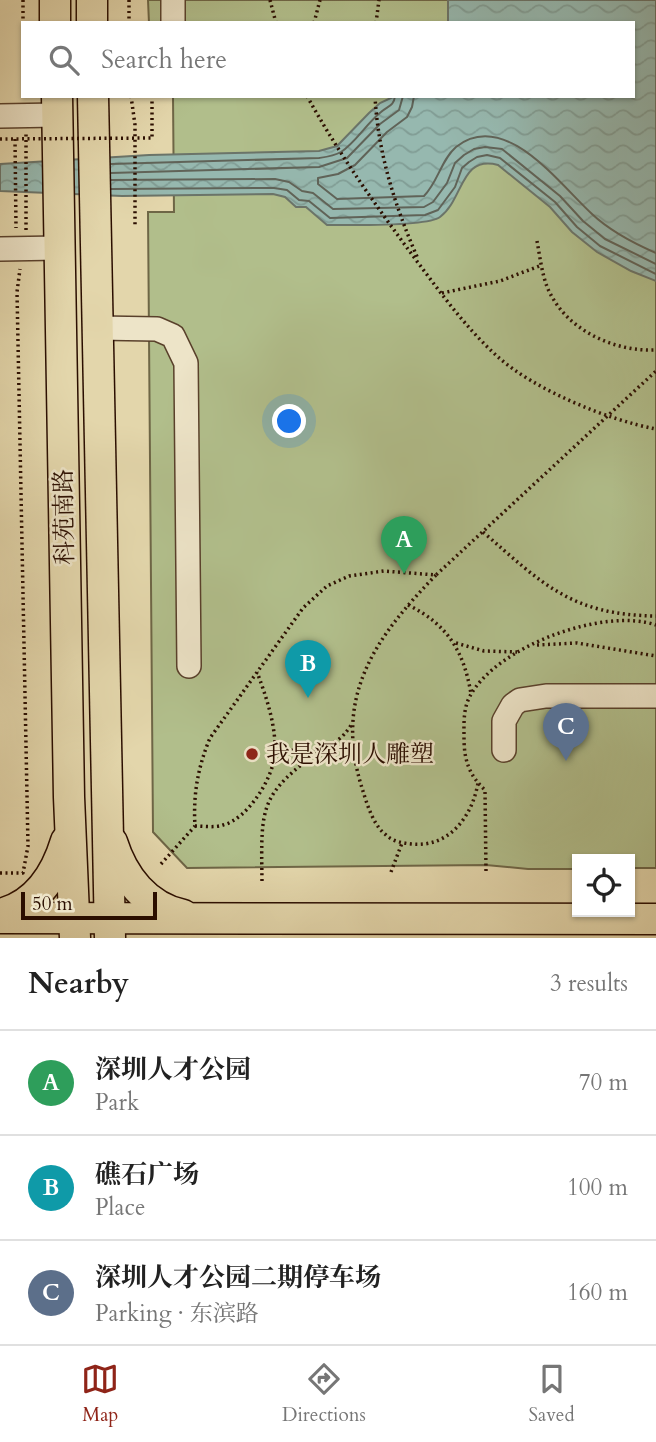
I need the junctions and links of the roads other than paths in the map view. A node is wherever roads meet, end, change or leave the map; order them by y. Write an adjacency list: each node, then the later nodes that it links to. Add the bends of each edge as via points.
1 (55, 0): 4 (main road)
2 (92, 0): 5 (main road)
3 (173, 0): 6 (street)
4 (55, 21)
5 (92, 21)
6 (173, 21)
7 (93, 98): 12 (main road, 科苑南路)
8 (57, 113): 9 (street); 10 (main road, 科苑南路)
9 (0, 116)
10 (59, 238): 11 (street, via 22,235); 17 (main road, 科苑南路)
11 (0, 249)
12 (98, 328): 13 (street, via 157,329 173,336 186,363); 16 (main road, 科苑南路)
13 (188, 666)
14 (656, 696): 15 (street, via 546,696 520,701 507,713)
15 (504, 750)
16 (107, 796): 17 (main road); 19 (main road, 科苑南路)
17 (69, 797): 18 (main road, 科苑南路)
18 (70, 827): 20 (main road, via 56,871 42,890); 23 (main road, 科苑南路)
19 (108, 829): 21 (main road, via 125,873 138,890 154,904); 24 (main road, 科苑南路)
20 (0, 916): 23 (main road)
21 (197, 918): 22 (main road); 24 (main road)
22 (656, 919)
23 (74, 928): 24 (main road)
24 (110, 928)

